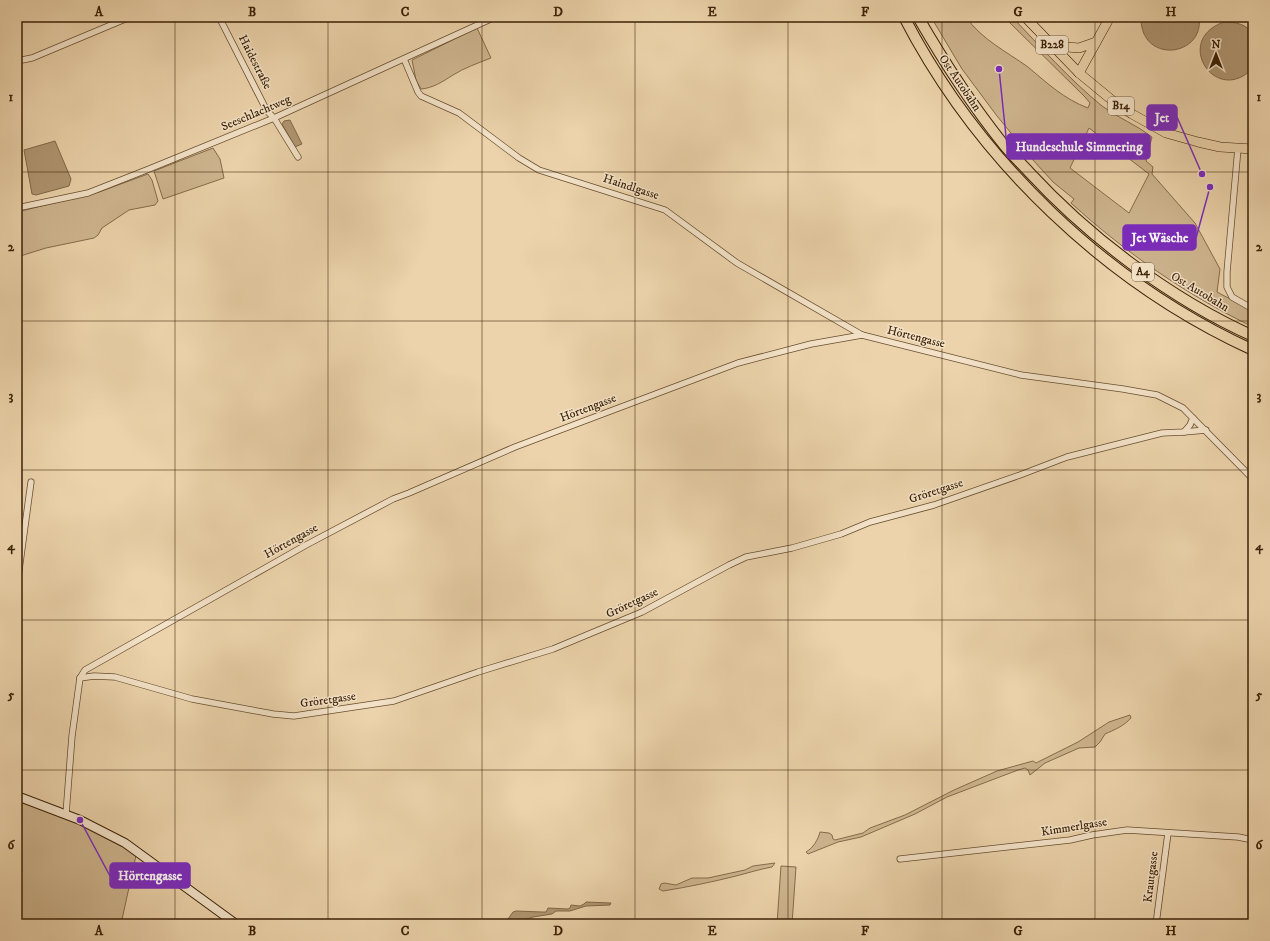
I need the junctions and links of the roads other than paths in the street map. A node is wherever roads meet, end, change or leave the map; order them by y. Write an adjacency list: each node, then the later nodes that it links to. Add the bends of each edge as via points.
1 (130, 17): 11 (street, via 32,58)
2 (219, 17): 13 (street, Haidestraße, via 267,111)
3 (495, 17): 10 (street, Seeschlachtweg)
4 (904, 17): 21 (highway, Ost Autobahn / A4, via 943,84 979,133 1045,207 1104,258 1147,290)
5 (918, 17): 20 (highway, Ost Autobahn / A4, via 946,65 976,108 1005,146 1045,190 1112,249 1154,280 1203,311)
6 (1025, 17): 8 (main road, B228)
7 (1110, 17): 9 (main road)
8 (1047, 40): 9 (main road, B228, via 1079,48); 12 (main road, B228)
9 (1096, 42): 12 (main road)
10 (404, 59): 13 (street, Seeschlachtweg); 19 (street, Haindlgasse, via 421,96 460,113 526,163 539,170 665,210 737,263)
11 (17, 61)
12 (1079, 73): 14 (main road, B14, via 1113,101 1166,133 1215,146)
13 (274, 118): 16 (street, Haidestraße); 17 (street, Seeschlachtweg, via 88,193)
14 (1238, 148): 15 (main road, B14); 18 (street, via 1226,287 1232,297)
15 (1253, 150)
16 (298, 157)
17 (17, 208)
18 (1253, 309)
19 (862, 335): 22 (street, Hörtengasse, via 1021,375 1157,395 1183,408); 28 (street, Hörtengasse, via 811,344 738,363 515,447 393,499 306,544 85,670)
20 (1253, 336)
21 (1253, 350)
22 (1193, 418): 23 (street, Hörtengasse); 24 (street)
23 (1206, 430): 24 (street, Gröretgasse); 25 (street, Hörtengasse)
24 (1184, 432): 28 (street, Gröretgasse, via 1162,433 1067,457 934,505 870,522 841,534 792,548 746,557 642,612 553,649 394,702 294,716 192,699 115,677)
25 (1253, 479)
26 (32, 482): 27 (street)
27 (17, 585)
28 (80, 678): 30 (street, via 72,736)
29 (17, 796): 30 (main road)
30 (66, 814): 34 (main road, via 125,843)
31 (1168, 833): 32 (street, Kimmerlgasse); 33 (street, Kimmerlgasse, via 1127,830 1092,834 1070,840); 35 (street, Krautgasse)
32 (1253, 840)
33 (900, 859)
34 (236, 924)
35 (1156, 924)

